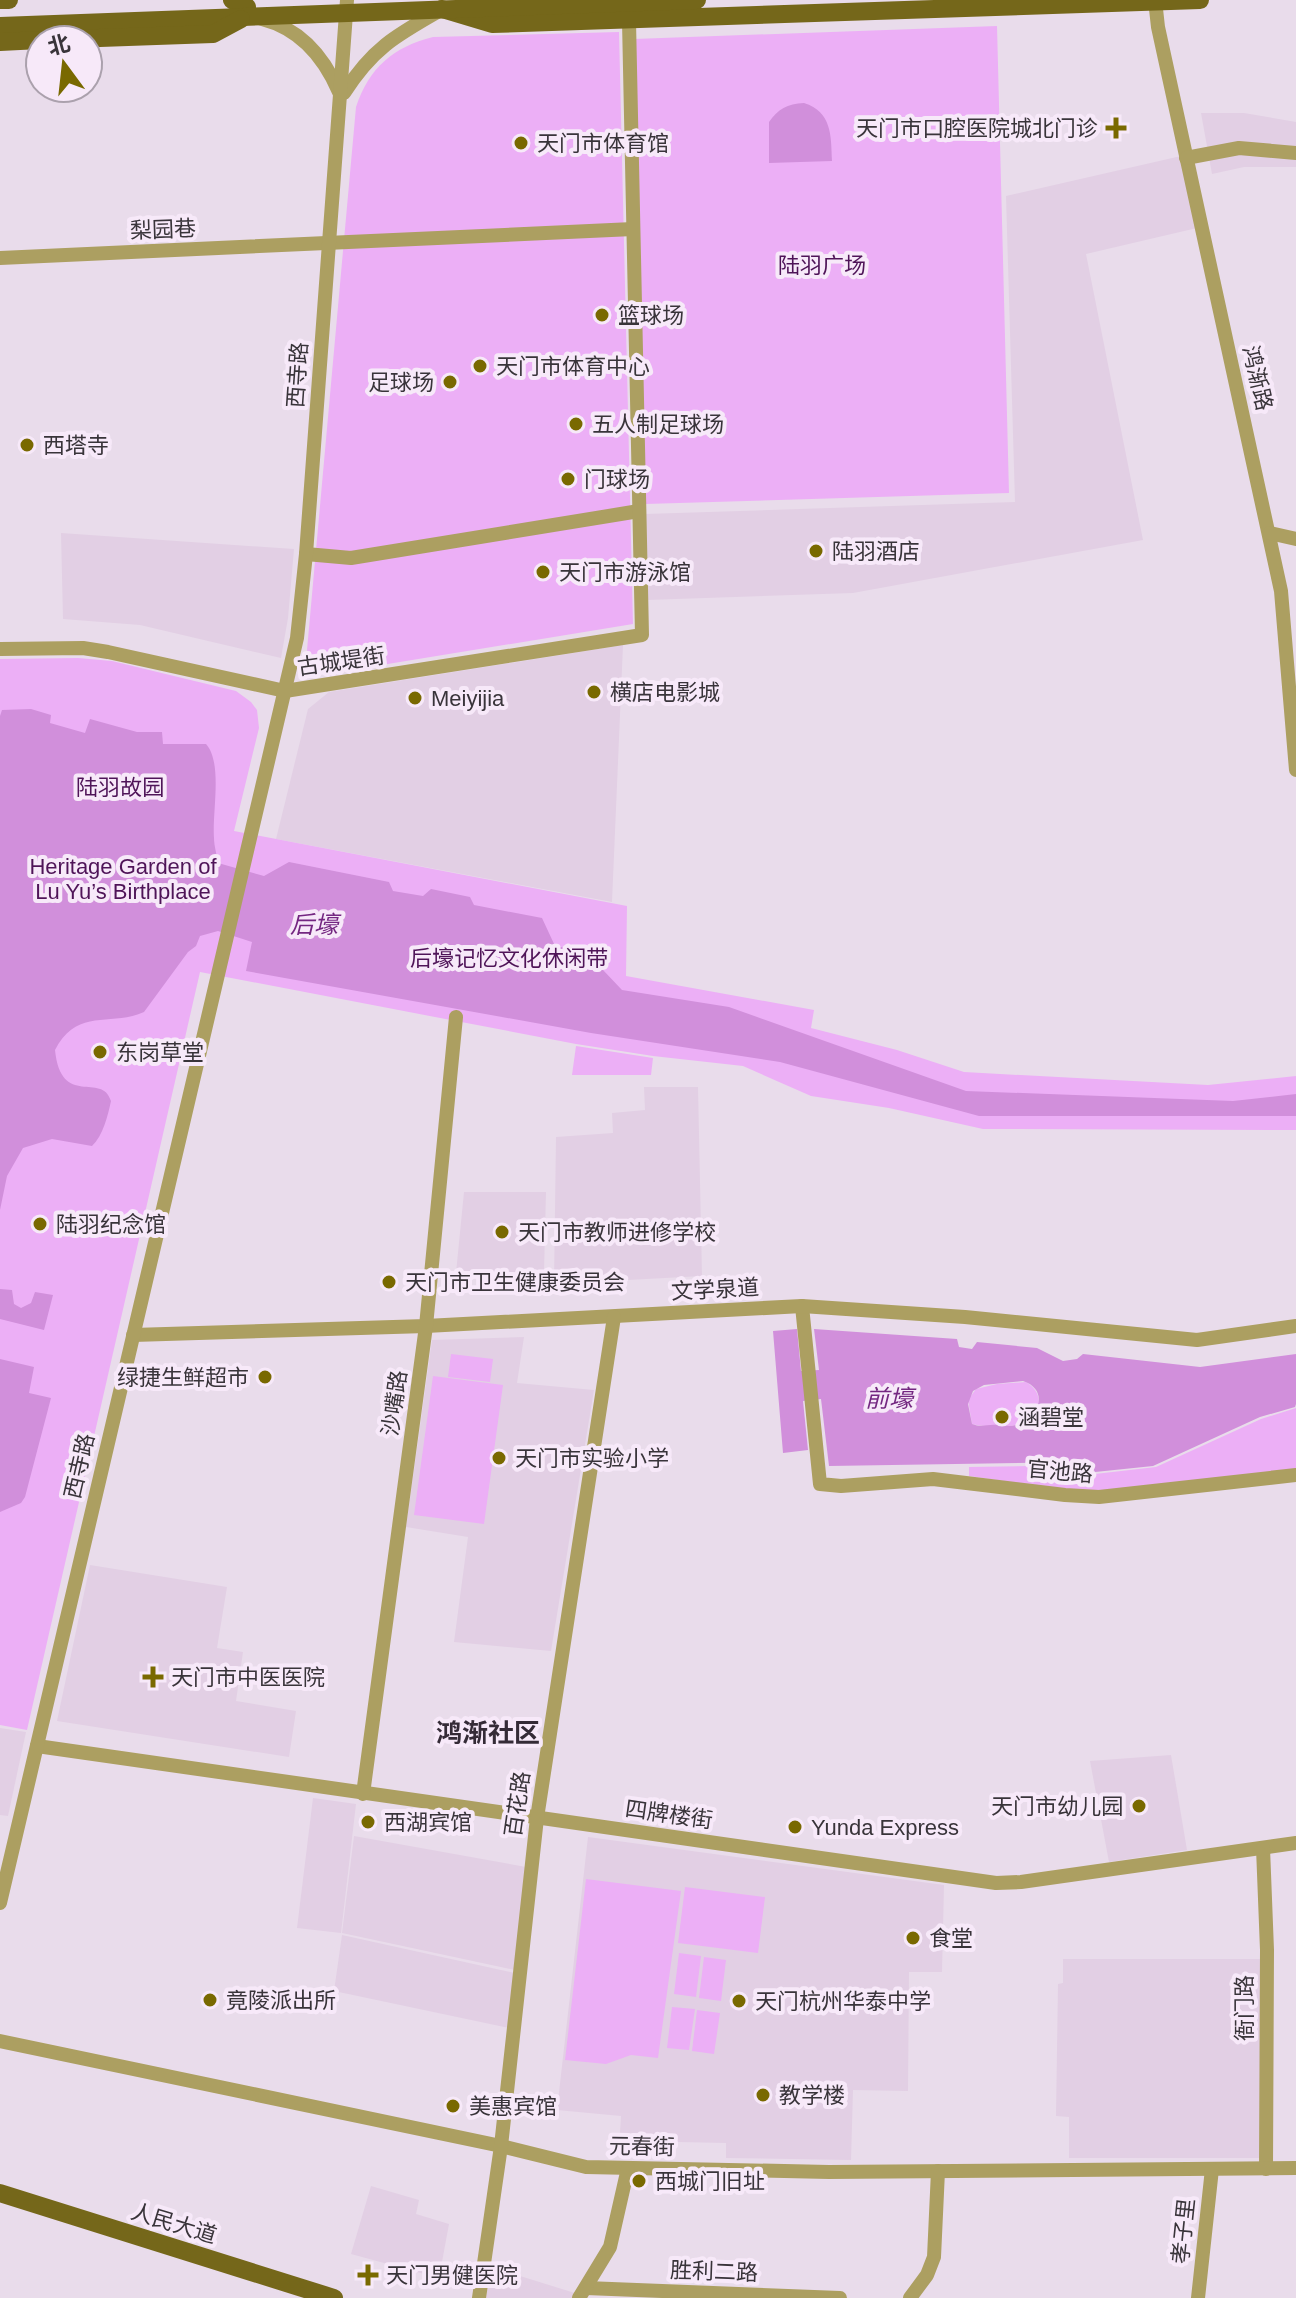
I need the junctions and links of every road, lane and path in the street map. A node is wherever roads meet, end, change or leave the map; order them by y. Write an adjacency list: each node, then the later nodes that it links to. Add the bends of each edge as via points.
1 (0, 0): 2 (main road)
2 (9, 0)
3 (697, 0): 8 (main road)
4 (767, 0): 11 (main road)
5 (1200, 0): 6 (main road)
6 (1155, 1): 7 (main road); 20 (street, 鸿渐路)
7 (1117, 2): 11 (main road)
8 (438, 4): 9 (main road); 13 (main road, via 492,24); 18 (street, via 384,44)
9 (347, 5): 10 (main road); 18 (street, 西寺路)
10 (247, 6): 12 (main road); 14 (main road); 15 (main road, via 213,34); 18 (street, via 304,40 331,72)
11 (794, 15): 13 (main road)
12 (0, 16)
13 (629, 21): 21 (street)
14 (0, 26)
15 (104, 38)
16 (24, 41): 17 (main road)
17 (0, 42)
18 (341, 96): 22 (street, 西寺路)
19 (1296, 153): 20 (street, via 1239,148)
20 (1186, 158): 25 (street, 鸿渐路)
21 (633, 229): 22 (street, 梨园巷); 24 (street)
22 (328, 244): 23 (street, 梨园巷); 27 (street, 西寺路)
23 (0, 258)
24 (639, 511): 27 (street, via 351,558); 29 (street, 古城堤街, via 642,635)
25 (1270, 533): 26 (street); 30 (street, 鸿渐路, via 1284,612)
26 (1296, 539)
27 (306, 554): 29 (street, 西寺路)
28 (0, 649): 29 (street, 古城堤街, via 83,648)
29 (285, 691): 36 (street, 西寺路)
30 (1296, 770)
31 (456, 1017): 34 (street, 沙嘴路)
32 (802, 1306): 33 (street, 文学泉道); 35 (street, 文学泉道, via 1197,1340); 37 (street, 官池路, via 820,1484 933,1479 1099,1497)
33 (614, 1317): 34 (street, 文学泉道); 40 (street, 百花路)
34 (426, 1326): 36 (street, 文学泉道); 39 (street, 沙嘴路)
35 (1296, 1326)
36 (133, 1335): 38 (street, 西寺路)
37 (1296, 1475)
38 (37, 1746): 39 (street, 四牌楼街); 43 (street, 西寺路)
39 (363, 1794): 40 (street, 四牌楼街)
40 (537, 1818): 42 (street, 四牌楼街, via 996,1883); 45 (street, 百花路)
41 (1296, 1843): 42 (street, 四牌楼街)
42 (1263, 1848): 49 (street, 衙门路)
43 (0, 1903)
44 (0, 2041): 45 (street, 元春街)
45 (501, 2146): 46 (street, 元春街, via 574,2165); 56 (street, 百花路)
46 (628, 2168): 50 (street, 元春街); 53 (street, via 612,2241)
47 (1296, 2168): 49 (street, 元春街)
48 (1212, 2169): 49 (street, 元春街); 50 (street, 元春街); 59 (street, 孝子里)
49 (1266, 2169)
50 (938, 2171): 58 (street, via 934,2257)
51 (0, 2193): 55 (main road, 人民大道)
52 (0, 2200): 54 (main road, 人民大道)
53 (583, 2293): 57 (street, 胜利二路)
54 (313, 2298)
55 (334, 2298)
56 (479, 2298)
57 (840, 2298)
58 (910, 2298)
59 (1198, 2298)

